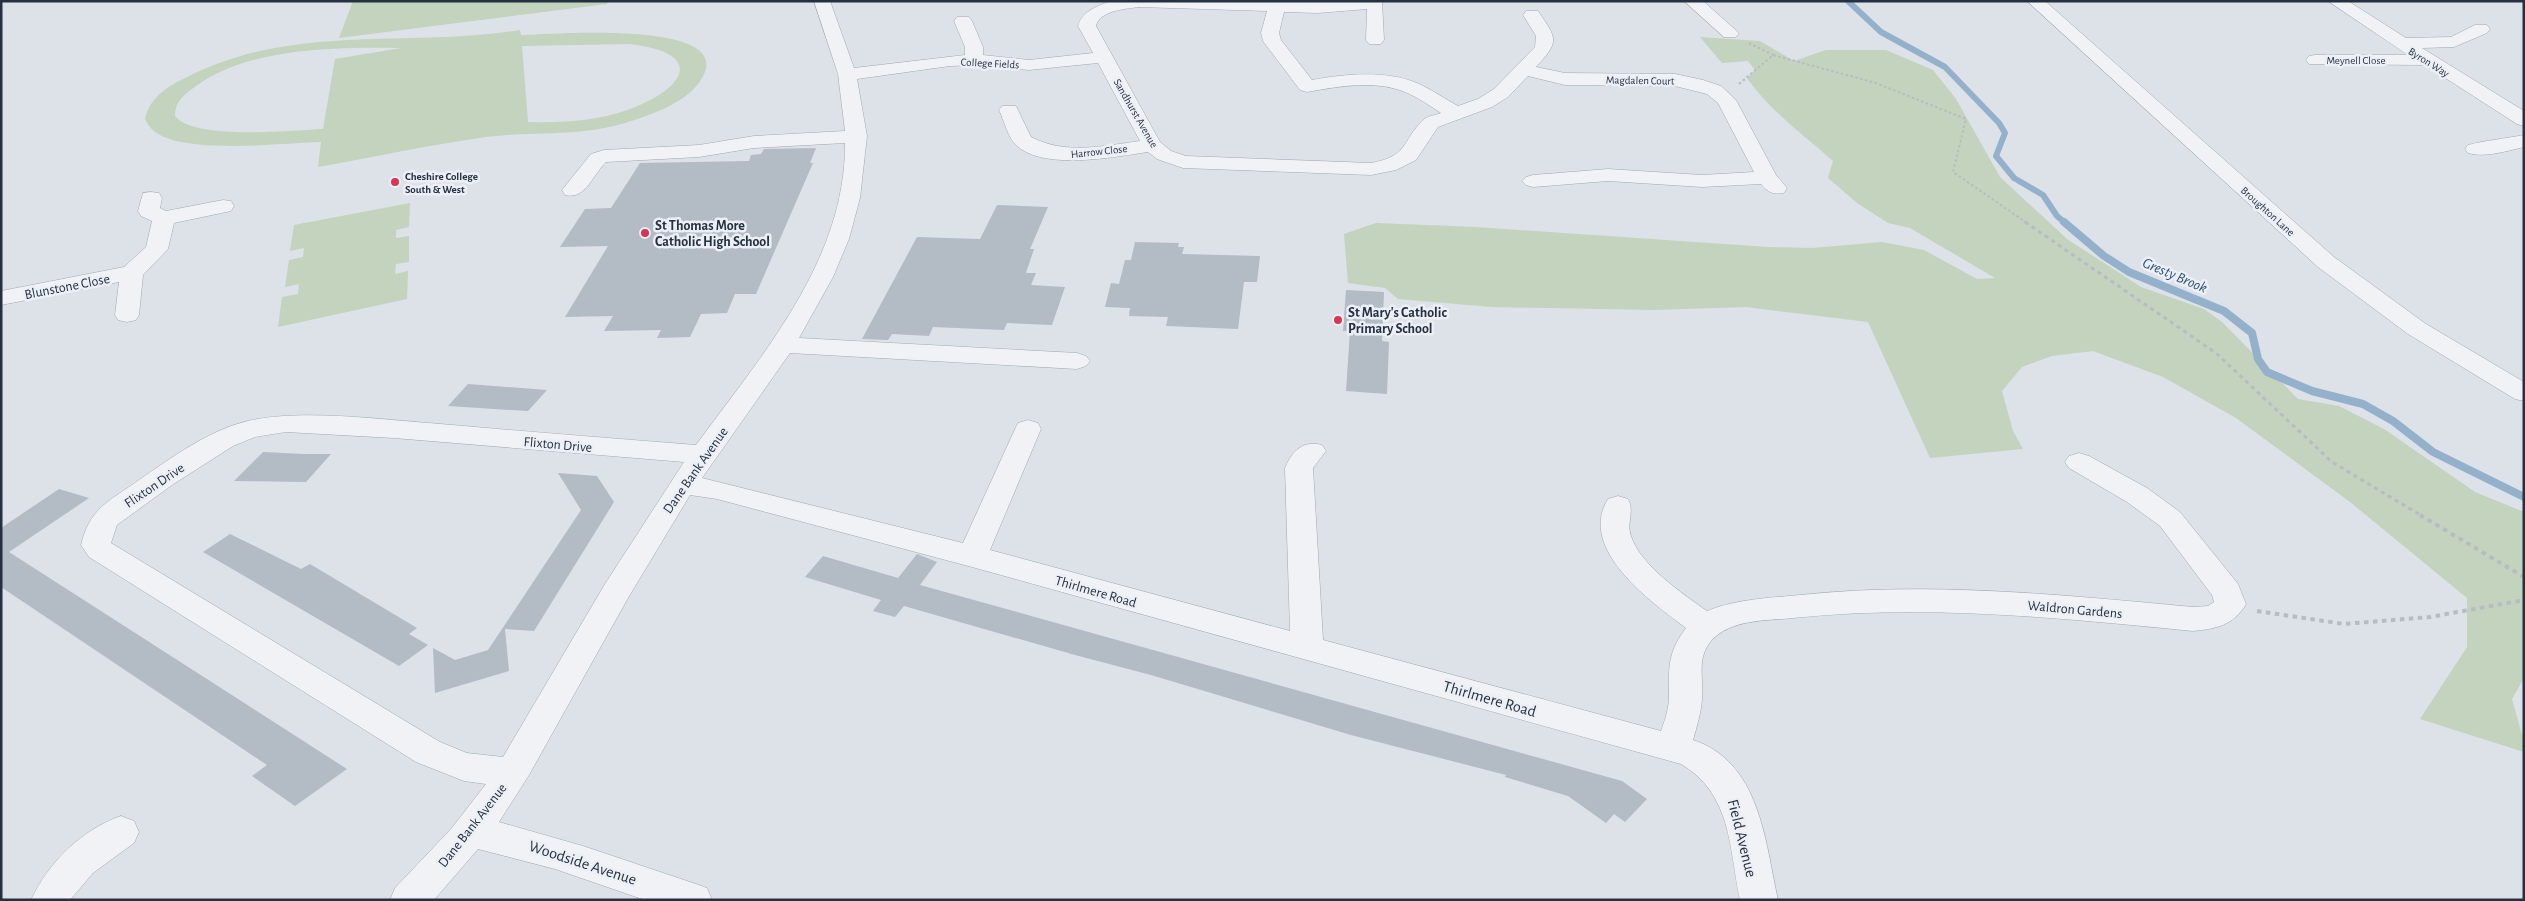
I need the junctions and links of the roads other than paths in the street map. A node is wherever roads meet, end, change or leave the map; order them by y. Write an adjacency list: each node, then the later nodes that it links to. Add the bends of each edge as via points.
1 (822, 1): 17 (street, Dane Bank Avenue)
2 (1692, 1): 9 (street)
3 (2035, 1): 35 (street, Broughton Lane, via 2326,262 2417,329)
4 (2336, 1): 11 (street, Byron Way)
5 (1277, 6): 10 (street, Sandhurst Avenue, via 1330,8 1375,3); 12 (street, Sandhurst Avenue, via 1118,4 1100,10 1088,21 1087,26); 19 (street, via 1270,33 1272,41 1307,91 1332,81 1396,83)
6 (1532, 14): 16 (street, Sandhurst Avenue, via 1546,41 1544,48)
7 (963, 21): 13 (street, via 974,47)
8 (2472, 30): 11 (street, via 2454,42)
9 (1730, 33)
10 (1375, 40)
11 (2400, 43): 15 (street, Byron Way)
12 (1103, 56): 13 (street, College Fields, via 1029,65); 23 (street, Sandhurst Avenue)
13 (974, 60): 17 (street, College Fields)
14 (2315, 60): 15 (street, Meynell Close)
15 (2426, 60): 20 (street, Byron Way)
16 (1524, 69): 19 (street, Sandhurst Avenue, via 1493,98); 25 (street, Magdalen Court, via 1566,79 1674,80 1708,88 1723,96 1772,182 1608,175)
17 (847, 75): 21 (street, Dane Bank Avenue)
18 (1009, 110): 23 (street, Harrow Close, via 1023,141 1062,154 1090,154)
19 (1456, 113): 23 (street, Sandhurst Avenue, via 1436,120 1426,128 1413,151 1403,160 1371,169 1189,163 1164,155)
20 (2524, 120)
21 (856, 136): 26 (street, via 754,142 699,151 604,156 598,158); 33 (street, Dane Bank Avenue, via 843,219 817,286)
22 (2524, 141): 24 (street, via 2494,148)
23 (1152, 145)
24 (2475, 148)
25 (1534, 181)
26 (573, 190)
27 (151, 198): 29 (street, via 149,211)
28 (223, 206): 29 (street)
29 (164, 218): 30 (street, via 157,249)
30 (132, 273): 31 (street, Blunstone Close); 32 (street, Blunstone Close)
31 (1, 298)
32 (127, 315)
33 (784, 345): 34 (street); 38 (street, Dane Bank Avenue)
34 (1077, 361)
35 (2524, 393)
36 (1028, 429): 42 (street)
37 (1312, 451): 44 (street, via 1299,468)
38 (704, 455): 40 (street, Dane Bank Avenue); 46 (street, Flixton Drive, via 394,430 271,425 223,440 116,510 100,527 96,545 100,550 428,752 464,767)
39 (2079, 462): 43 (street, Waldron Gardens, via 2137,495 2170,519 2227,592 2230,604 2220,615 2193,619 2046,605 1873,601 1813,604 1733,615)
40 (683, 484): 42 (street, Thirlmere Road); 46 (street, Dane Bank Avenue)
41 (1618, 506): 43 (street, via 1614,521 1620,548 1670,600)
42 (972, 556): 44 (street, Thirlmere Road)
43 (1706, 627): 45 (street, Waldron Gardens, via 1693,641 1685,660 1686,696)
44 (1307, 647): 45 (street, Thirlmere Road)
45 (1673, 749): 52 (street, Field Avenue, via 1703,760 1727,782 1737,802)
46 (512, 773): 48 (street, Dane Bank Avenue)
47 (121, 832): 49 (street, via 70,869)
48 (470, 832): 50 (street, Dane Bank Avenue); 51 (street, Woodside Avenue, via 576,858)
49 (50, 900)
50 (409, 900)
51 (693, 900)
52 (1758, 900)

